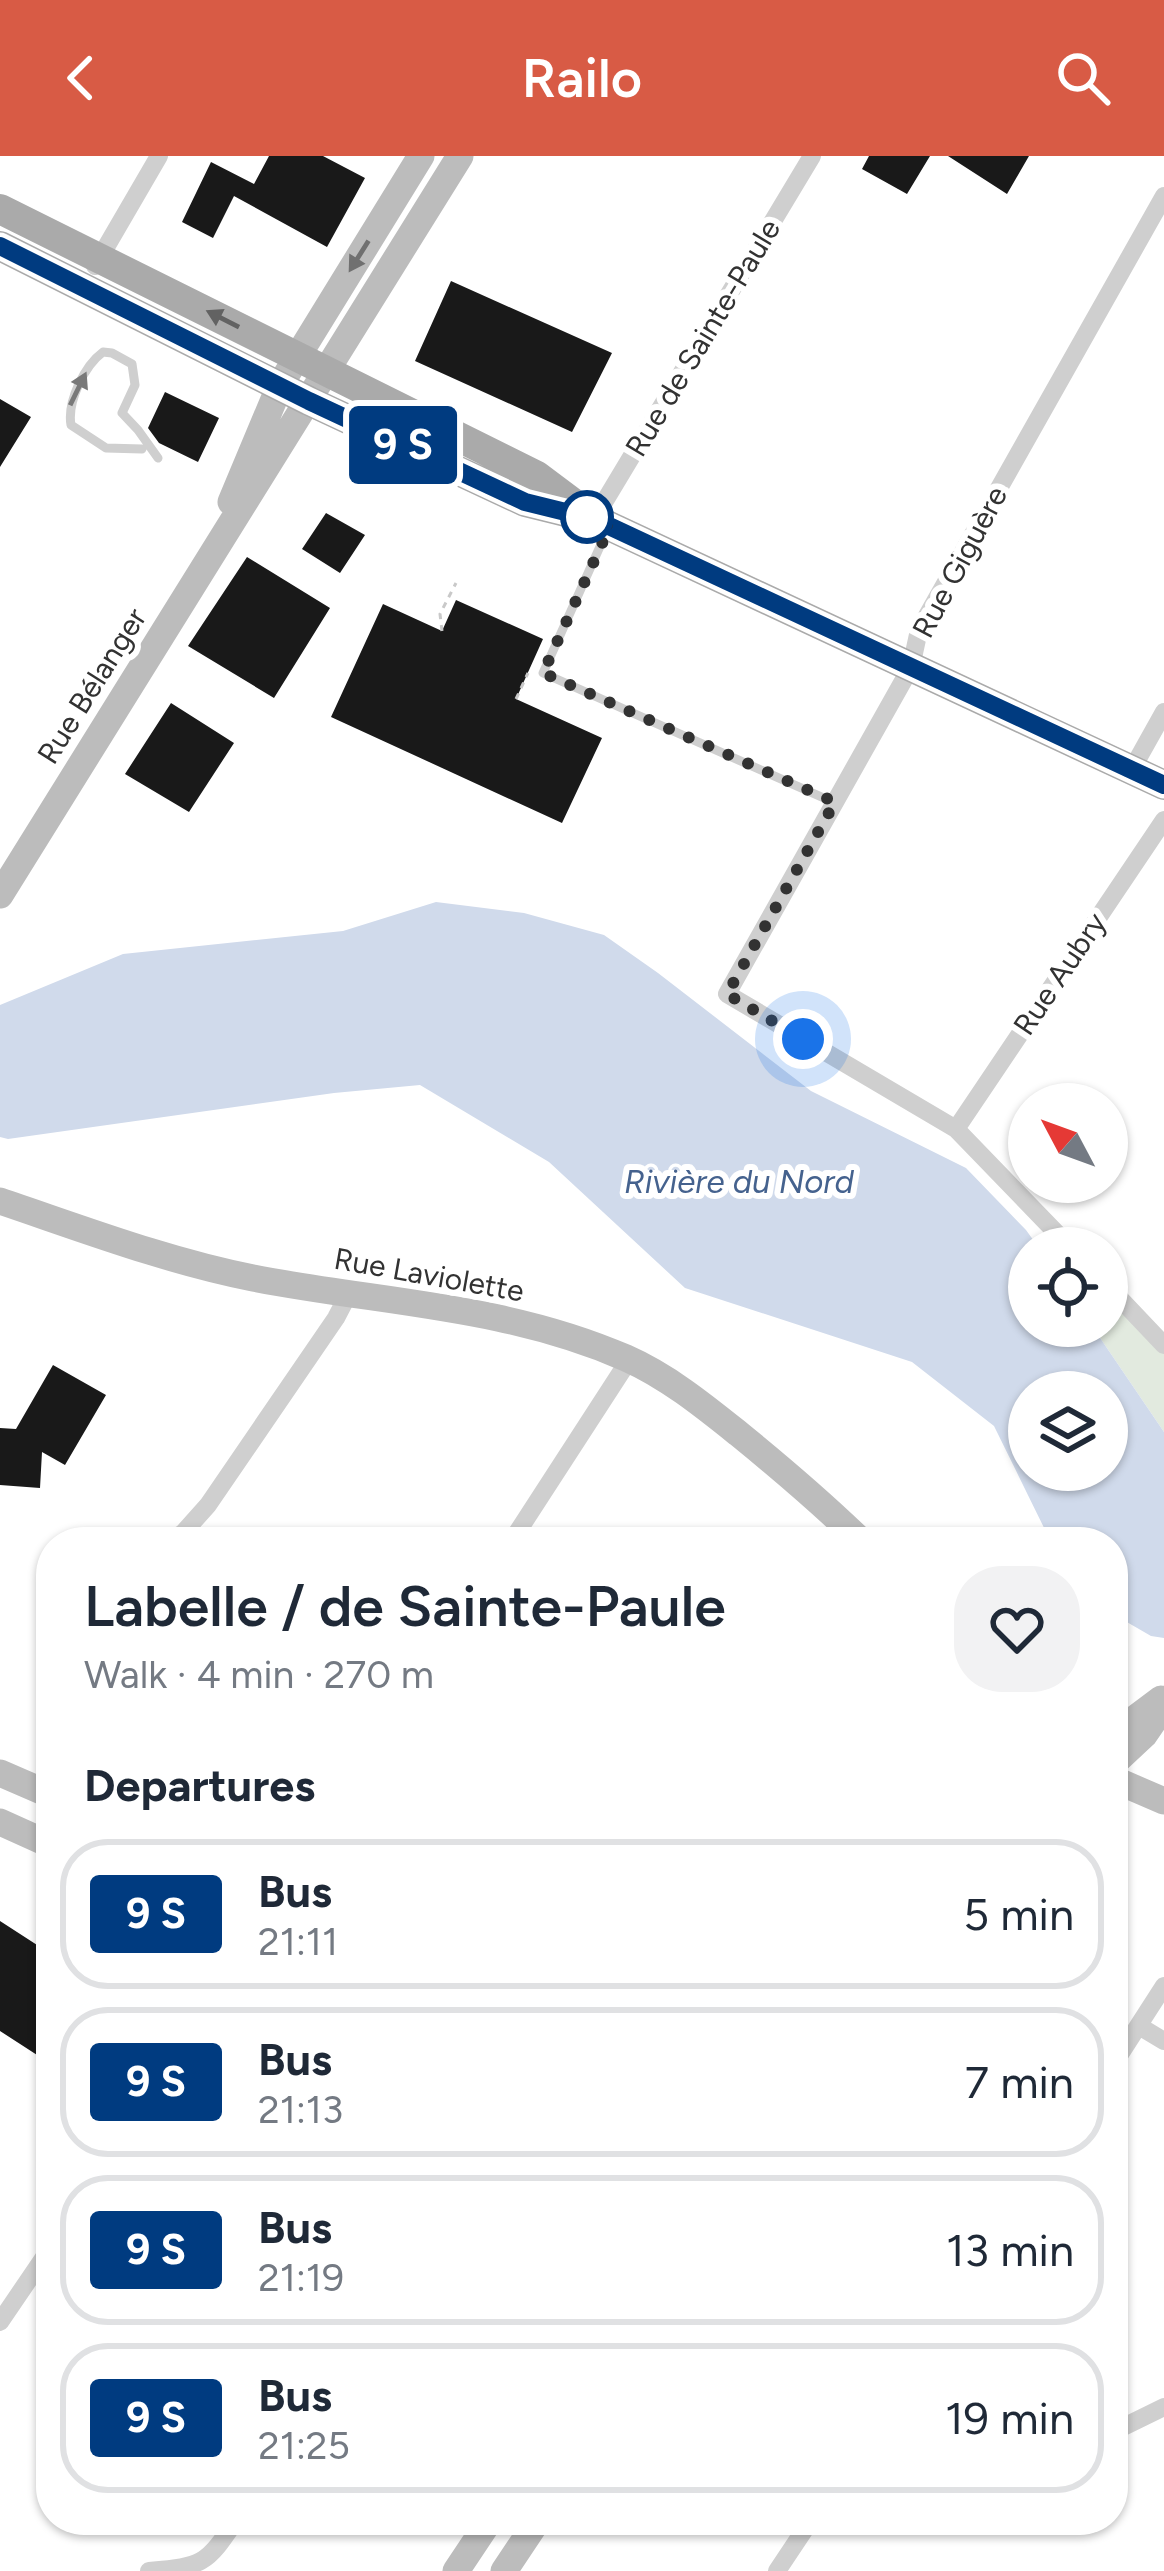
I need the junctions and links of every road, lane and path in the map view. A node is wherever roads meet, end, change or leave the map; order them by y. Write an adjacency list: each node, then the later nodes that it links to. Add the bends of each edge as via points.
1 (159, 156): 8 (street)
2 (421, 156): 10 (street, Rue Bélanger, one-way to 10)
3 (460, 156): 11 (street, Rue Bélanger)
4 (812, 156): 16 (street, Rue de Sainte-Paule)
5 (1164, 196): 20 (street, Rue Giguère, via 919,630)
6 (0, 209): 8 (main road)
7 (0, 246): 9 (main road)
8 (101, 257): 9 (street); 10 (main road, one-way to 8)
9 (83, 286): 12 (main road)
10 (297, 357): 11 (main road); 12 (street, Rue Bélanger)
11 (327, 373): 13 (street, Rue Bélanger); 16 (main road, via 537,476)
12 (280, 385): 13 (main road); 17 (street, Rue Bélanger)
13 (309, 401): 16 (main road, via 525,502); 17 (street, Rue Bélanger)
14 (142, 449): 15 (lane, one-way to 15, via 106,448 71,425 68,410 103,352 132,364 135,386 122,413)
15 (158, 458)
16 (602, 523): 20 (main road); 24 (lane, via 543,673)
17 (201, 573): 26 (street, Rue Bélanger)
18 (456, 583): 19 (path, via 440,614)
19 (442, 631)
20 (911, 667): 22 (main road); 24 (street, Rue Giguère)
21 (1164, 712): 22 (street)
22 (1131, 771): 23 (main road)
23 (1164, 785)
24 (835, 802): 27 (street, Rue Giguère, via 727,994)
25 (1164, 820): 27 (street, Rue Aubry)
26 (0, 895)
27 (956, 1129): 29 (street)
28 (0, 1202): 30 (street, Rue Laviolette, via 200,1266)
29 (1051, 1227)
30 (348, 1295): 33 (street, Rue Laviolette, via 473,1311); 34 (street)
31 (1128, 1304): 32 (street)
32 (1161, 1334)
33 (629, 1360): 35 (street); 36 (street, Rue Laviolette, via 701,1404)
34 (188, 1527)
35 (522, 1527)
36 (846, 1527)
37 (1164, 1696): 39 (street)
38 (1164, 1706): 41 (street)
39 (1128, 1724)
40 (1164, 1736): 42 (street)
41 (1128, 1750)
42 (1164, 1751)
43 (0, 1773): 45 (street)
44 (1128, 1785): 46 (street)
45 (36, 1789)
46 (1164, 1801)
47 (0, 1822): 48 (street)
48 (36, 1838)
49 (1164, 1986): 50 (street)
50 (1139, 2026): 51 (street); 52 (street)
51 (1164, 2041)
52 (1128, 2042)
53 (36, 2269): 54 (street)
54 (0, 2322)
55 (1164, 2407): 56 (street)
56 (1128, 2425)
57 (226, 2535): 61 (street, via 202,2564)
58 (480, 2535): 62 (street)
59 (528, 2535): 63 (street)
60 (801, 2535): 64 (street)
61 (149, 2571)
62 (457, 2571)
63 (504, 2571)
64 (777, 2571)

